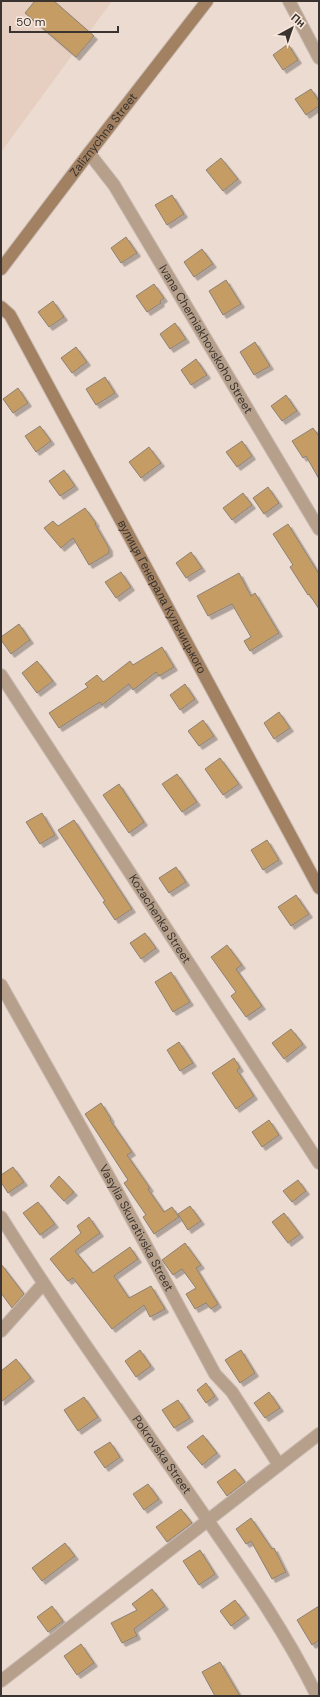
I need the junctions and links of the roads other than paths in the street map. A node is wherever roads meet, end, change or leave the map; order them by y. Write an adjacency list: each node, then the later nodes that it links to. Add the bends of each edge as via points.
1 (207, 1): 4 (street, Zaliznychna Street)
2 (289, 1): 3 (street)
3 (319, 58)
4 (89, 153): 5 (street, Zaliznychna Street); 7 (street, Ivana Cherniakhovskoho Street, via 114,185)
5 (1, 269)
6 (1, 307): 9 (street, вулиця Генерала Кульчицького, via 10,315)
7 (319, 529)
8 (1, 675): 11 (street, Kozachenka Street)
9 (319, 888)
10 (1, 985): 16 (street, Vasylia Skurativska Street, via 119,1195 215,1374 232,1392)
11 (319, 1163)
12 (1, 1217): 13 (street, Pokrovska Street)
13 (43, 1284): 14 (street); 17 (street, Pokrovska Street)
14 (1, 1331)
15 (319, 1434): 16 (street)
16 (279, 1465): 17 (street)
17 (208, 1521): 18 (street); 19 (street, Pokrovska Street, via 257,1590)
18 (1, 1681)
19 (317, 1696)

